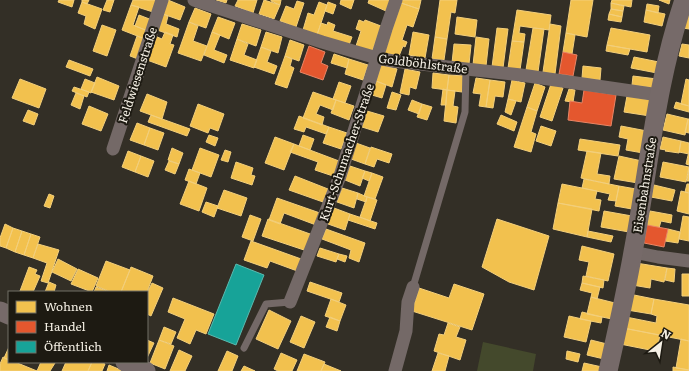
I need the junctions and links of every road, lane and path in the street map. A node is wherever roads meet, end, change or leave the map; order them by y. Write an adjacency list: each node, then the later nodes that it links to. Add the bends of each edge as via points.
1 (162, 0): 8 (street, Feldwiesenstraße)
2 (194, 0): 5 (street, Goldböhlstraße)
3 (396, 0): 5 (street, Kurt-Schumacher-Straße)
4 (684, 0): 7 (main road, Eisenbahnstraße, via 675,25)
5 (377, 58): 6 (street, Goldböhlstraße); 12 (street, Kurt-Schumacher-Straße, via 340,176)
6 (466, 68): 7 (street, Goldböhlstraße); 11 (lane, via 465,112)
7 (659, 95): 9 (main road, Eisenbahnstraße)
8 (113, 149)
9 (633, 252): 10 (street); 17 (main road, Eisenbahnstraße)
10 (689, 260)
11 (413, 287): 16 (street, via 408,302 406,331)
12 (290, 302): 13 (lane, via 266,304)
13 (244, 348)
14 (127, 363): 15 (main road)
15 (146, 371)
16 (395, 371)
17 (608, 371)

